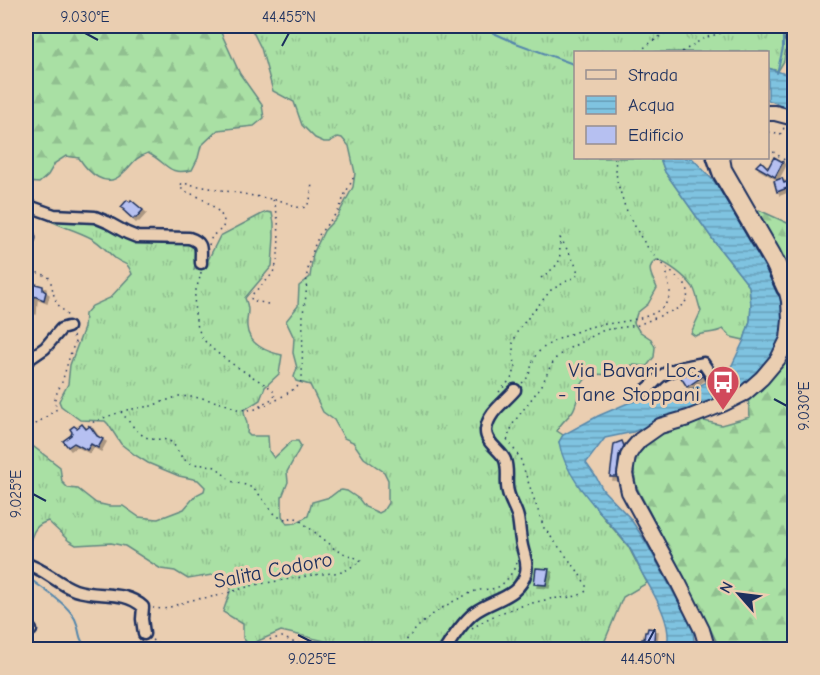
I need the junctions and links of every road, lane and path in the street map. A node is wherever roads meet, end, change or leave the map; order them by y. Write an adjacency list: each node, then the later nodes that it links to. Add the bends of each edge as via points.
1 (675, 26): 5 (path)
2 (729, 26): 6 (path)
3 (793, 26): 4 (street)
4 (795, 46)
5 (641, 51)
6 (684, 51)
7 (769, 113): 8 (main road)
8 (795, 118)
9 (795, 131): 10 (path, via 783,128 780,135)
10 (769, 132)
11 (769, 150): 15 (path)
12 (615, 159): 23 (path, via 625,207 652,254)
13 (713, 159): 25 (street)
14 (722, 159): 25 (main road, via 724,169 783,275)
15 (795, 167)
16 (352, 175): 36 (path, via 339,210 320,233 307,273 302,380 297,387)
17 (312, 183): 18 (path, via 306,207)
18 (273, 200): 22 (path, via 180,185 182,190 219,211 224,219 223,228 212,236); 26 (path, via 279,231 276,268 251,300)
19 (26, 205): 22 (street, via 54,215 95,216 137,237 189,238 200,244)
20 (26, 227): 21 (street)
21 (26, 246)
22 (201, 263): 36 (path, via 195,311 203,339 275,393 274,398)
23 (668, 269): 27 (path, via 670,295 666,304); 28 (path, via 687,287 687,300 679,308)
24 (541, 278): 33 (path, via 561,258 560,238 578,275 551,291 518,330 513,343 516,368)
25 (789, 301): 34 (main road, via 788,339 778,359 745,393)
26 (268, 304)
27 (647, 316): 28 (path); 31 (path, via 590,327 542,348 527,379)
28 (650, 321): 44 (path, via 604,330 564,351 507,437 520,458 544,528 577,570 586,591 494,615)
29 (68, 327): 30 (street)
30 (26, 361)
31 (515, 390): 40 (street, via 494,411 486,434 508,467 508,492 518,519)
32 (646, 390): 34 (street, via 660,376 701,363 711,375)
33 (496, 397)
34 (722, 402): 43 (main road, via 660,426 640,440 628,456 625,474 629,492)
35 (55, 403): 39 (path, via 57,410)
36 (256, 409): 37 (path, via 237,409 202,398 179,396)
37 (122, 412): 38 (path); 42 (path, Salita Codoro, via 144,435 165,439 176,446 186,461 215,466 230,480 251,487 280,519 298,519 335,550 361,561 343,572 254,585 164,609)
38 (88, 426)
39 (26, 431)
40 (523, 551): 49 (path, via 502,585 476,590 439,610 406,639); 50 (street, via 526,573 517,590 473,614)
41 (26, 564): 42 (street, via 74,590 130,598)
42 (143, 607): 45 (street)
43 (702, 630): 51 (street); 52 (main road)
44 (470, 631)
45 (144, 634): 46 (path)
46 (168, 650)
47 (255, 650): 48 (path, via 282,637)
48 (312, 650)
49 (400, 650)
50 (446, 650)
51 (698, 650)
52 (708, 650)

